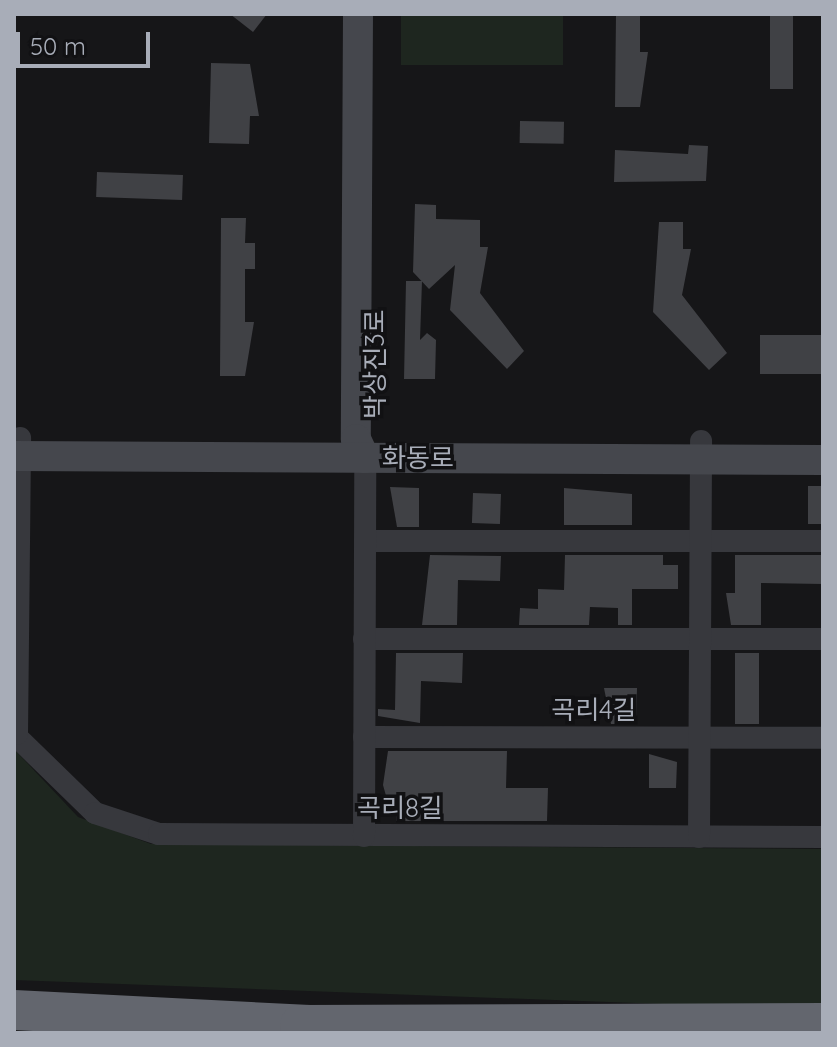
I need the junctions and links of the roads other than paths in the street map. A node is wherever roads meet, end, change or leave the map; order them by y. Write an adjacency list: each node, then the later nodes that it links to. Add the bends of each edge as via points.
1 (358, 14): 4 (street, 박상진3로)
2 (377, 14): 4 (street, 박상진3로)
3 (823, 441): 6 (street, 화동로)
4 (365, 446): 5 (street, 화동로); 6 (street, 화동로); 9 (street)
5 (17, 447): 8 (street)
6 (701, 450): 7 (street, 화동로); 10 (street)
7 (823, 460)
8 (16, 534): 12 (street)
9 (365, 541): 10 (street); 13 (street)
10 (701, 541): 11 (street); 14 (street)
11 (823, 541)
12 (16, 631): 16 (street)
13 (364, 639): 14 (street); 17 (street)
14 (700, 639): 15 (street); 18 (street)
15 (823, 639)
16 (15, 734): 20 (street, 곡리8길, via 75,798 135,829)
17 (364, 737): 18 (street, 곡리4길); 20 (street)
18 (700, 738): 19 (street, 곡리4길); 21 (street)
19 (823, 738)
20 (364, 836): 21 (street, 곡리8길)
21 (699, 837): 22 (street, 곡리8길)
22 (823, 837)
23 (14, 1010): 25 (highway)
24 (823, 1023): 25 (highway)
25 (300, 1025): 26 (highway)
26 (409, 1033)

